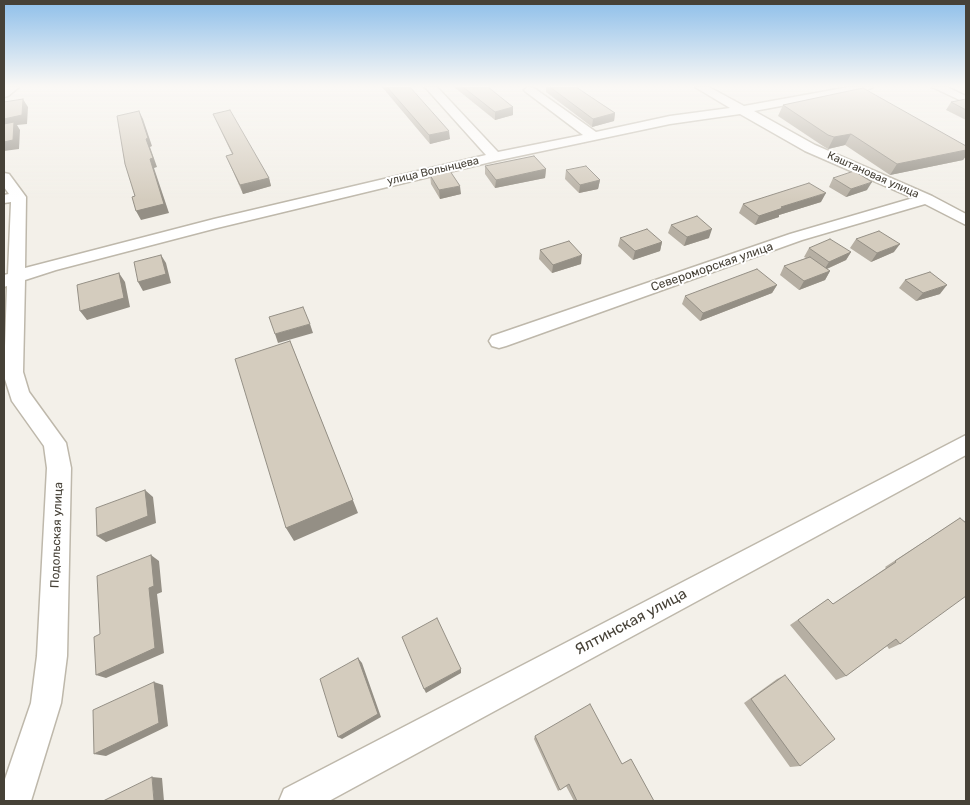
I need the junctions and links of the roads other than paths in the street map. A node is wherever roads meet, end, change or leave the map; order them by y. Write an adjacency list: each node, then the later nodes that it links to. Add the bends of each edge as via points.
1 (465, 125): 6 (street)
2 (577, 125): 5 (street)
3 (648, 125): 5 (street, улица Волынцева)
4 (768, 125): 9 (street, Каштановая улица, via 810,148)
5 (593, 136): 6 (street, улица Волынцева)
6 (495, 157): 11 (street, улица Волынцева, via 214,224)
7 (4, 177): 8 (street)
8 (11, 198): 11 (street, Подольская улица)
9 (927, 199): 10 (street, Каштановая улица); 12 (street, Североморская улица, via 796,237)
10 (966, 220)
11 (10, 279): 14 (street, Подольская улица, via 13,372 19,395 55,442 59,468 52,656 46,703)
12 (499, 341)
13 (966, 444): 15 (street, Ялтинская улица)
14 (14, 801)
15 (296, 801)

